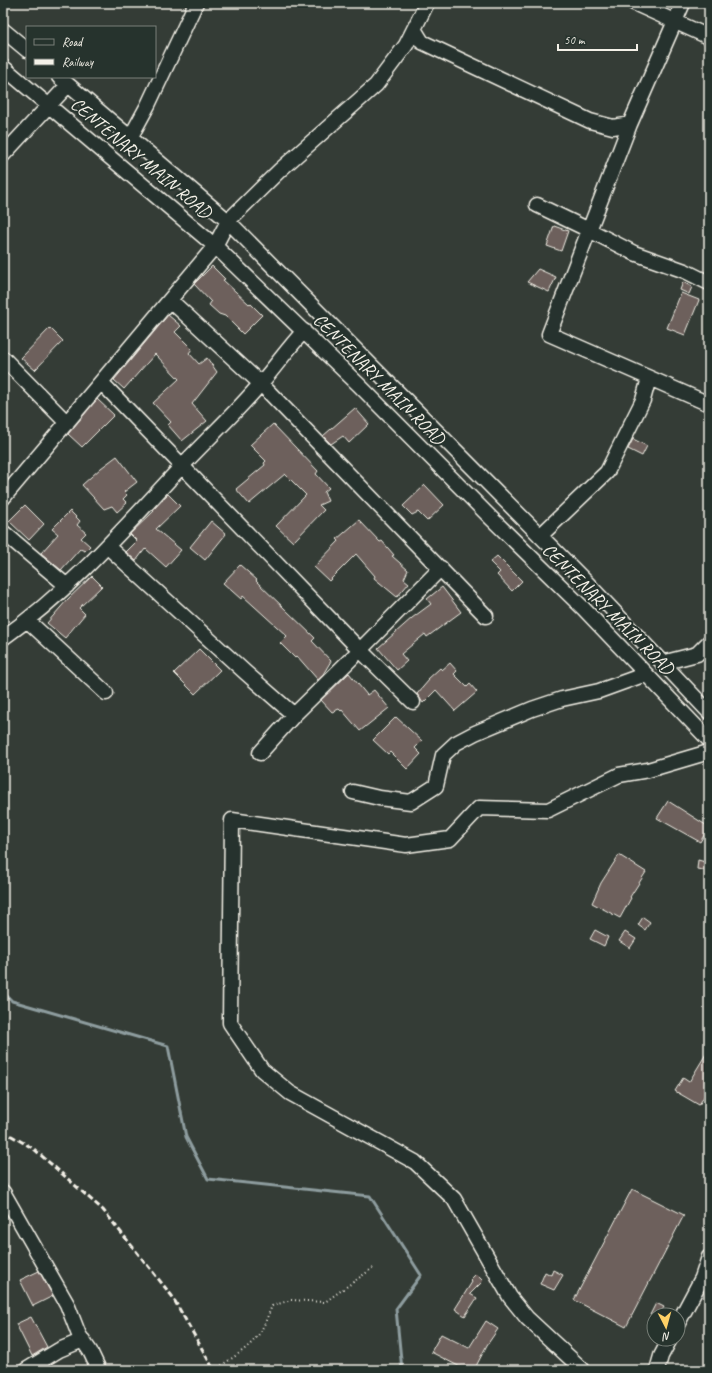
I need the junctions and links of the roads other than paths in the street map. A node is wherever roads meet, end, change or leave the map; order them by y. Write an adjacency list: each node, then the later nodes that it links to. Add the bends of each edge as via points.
1 (196, 3): 14 (street)
2 (427, 3): 6 (street)
3 (634, 3): 5 (street)
4 (683, 3): 5 (street)
5 (675, 22): 8 (street); 13 (street)
6 (414, 29): 13 (street, via 422,42 590,121 613,127); 17 (street, via 406,45 376,85 280,170)
7 (3, 30): 9 (street)
8 (709, 37)
9 (26, 49)
10 (3, 67): 12 (street, CENTENARY MAIN ROAD)
11 (63, 81): 12 (street); 14 (street, CENTENARY MAIN ROAD)
12 (49, 105): 15 (street); 19 (street, CENTENARY MAIN ROAD)
13 (630, 124): 18 (street)
14 (130, 138): 17 (street, CENTENARY MAIN ROAD)
15 (3, 155)
16 (537, 205): 18 (street)
17 (228, 221): 19 (street); 32 (street, CENTENARY MAIN ROAD)
18 (590, 230): 20 (street, via 634,253 685,271); 24 (street, via 549,334)
19 (215, 246): 21 (street); 22 (street, CENTENARY MAIN ROAD)
20 (709, 283)
21 (170, 300): 25 (street); 26 (street)
22 (304, 331): 26 (street); 37 (street, CENTENARY MAIN ROAD)
23 (3, 358): 28 (street)
24 (649, 378): 27 (street); 32 (street, via 643,400 607,472)
25 (102, 382): 28 (street); 29 (street)
26 (261, 384): 29 (street); 34 (street)
27 (709, 404)
28 (67, 423): 30 (street)
29 (183, 465): 33 (street); 42 (street)
30 (3, 498)
31 (3, 532): 35 (street)
32 (540, 536): 36 (street, CENTENARY MAIN ROAD)
33 (108, 547): 35 (street); 48 (street)
34 (441, 568): 38 (street); 42 (street)
35 (67, 586): 39 (street)
36 (598, 595): 37 (street); 43 (street, CENTENARY MAIN ROAD)
37 (583, 608): 44 (street, CENTENARY MAIN ROAD)
38 (486, 616)
39 (28, 621): 40 (street); 45 (street)
40 (3, 638)
41 (709, 642): 43 (street, via 697,654)
42 (360, 650): 46 (street); 48 (street)
43 (662, 663): 47 (street, CENTENARY MAIN ROAD)
44 (646, 674): 49 (street, CENTENARY MAIN ROAD); 52 (street, via 599,691 562,699 456,743 443,755 436,786 411,802)
45 (106, 693)
46 (413, 702)
47 (709, 712)
48 (294, 715): 51 (street)
49 (709, 740)
50 (709, 752): 60 (street, via 648,770 618,775 548,810 479,808 450,839 406,845 232,820 230,1023 262,1070 290,1093 414,1162 454,1200 510,1297 527,1318)
51 (260, 754)
52 (353, 792)
53 (3, 1192): 56 (street, via 67,1304)
54 (709, 1257): 55 (street, via 702,1278)
55 (686, 1308)
56 (83, 1340): 58 (street, via 59,1350); 59 (street)
57 (666, 1347): 61 (street)
58 (26, 1370)
59 (99, 1370)
60 (583, 1370)
61 (657, 1370)

